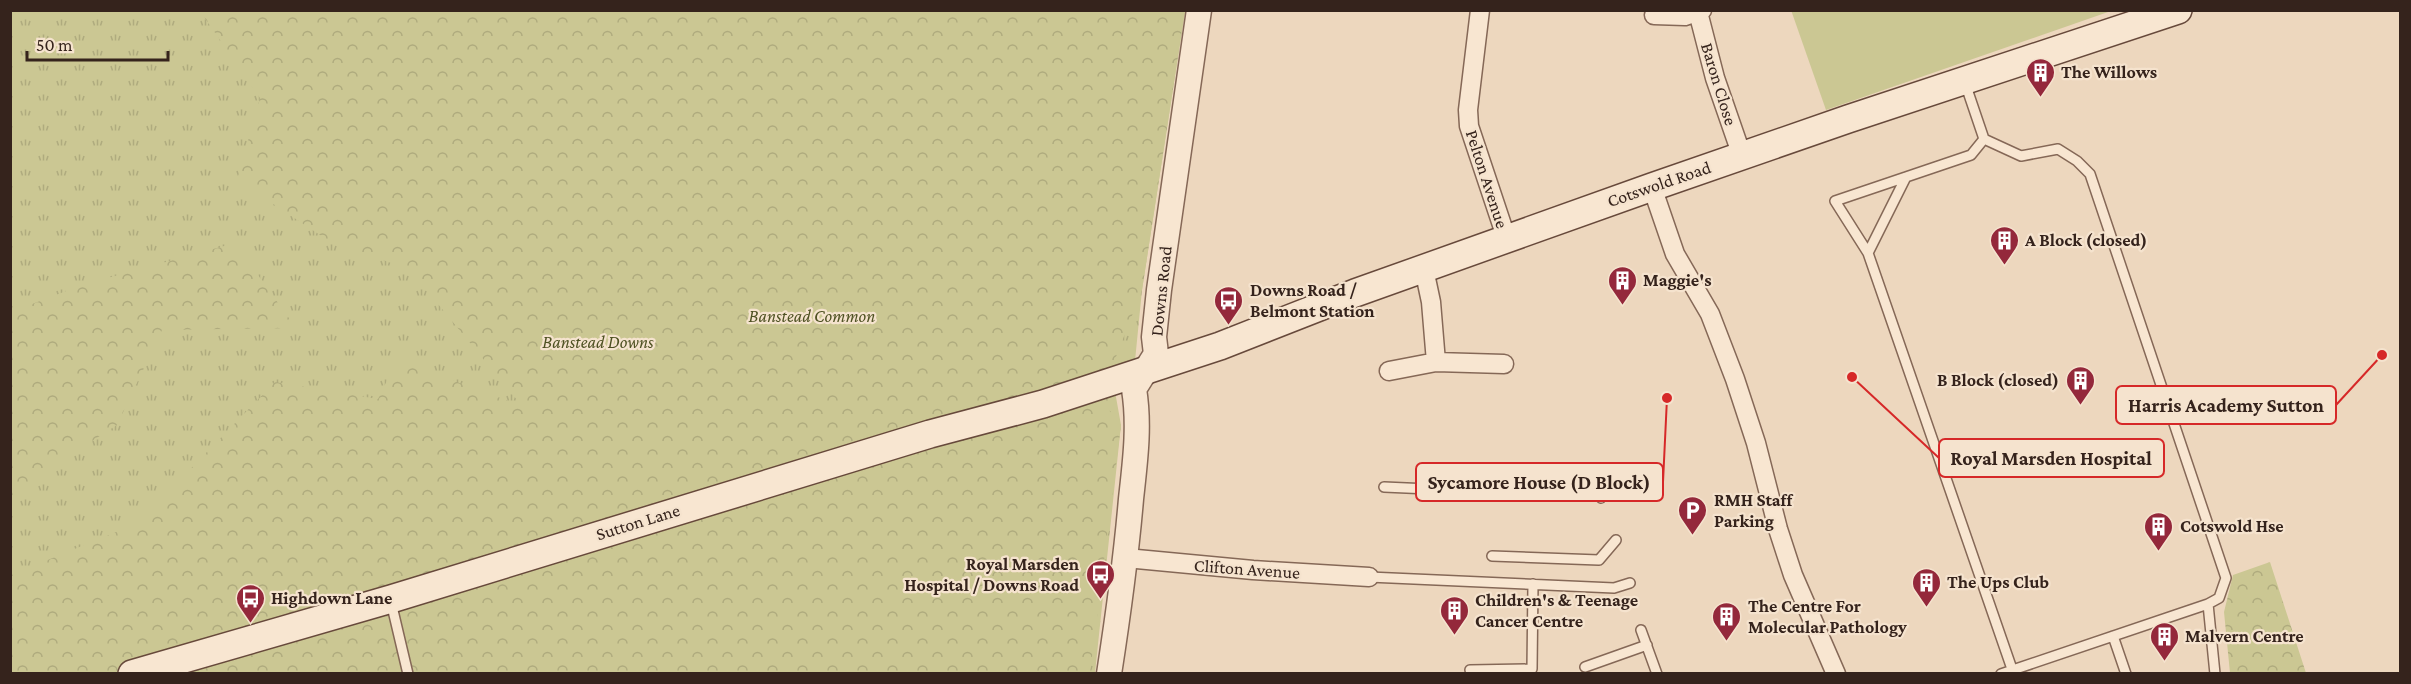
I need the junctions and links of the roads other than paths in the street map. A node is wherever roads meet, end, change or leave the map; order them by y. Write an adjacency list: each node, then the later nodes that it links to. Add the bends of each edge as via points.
1 (1199, 10): 16 (street, Downs Road, via 1159,290 1156,354)
2 (1480, 10): 11 (street, Pelton Avenue, via 1469,126)
3 (2178, 10): 6 (main road, Cotswold Road)
4 (1700, 11): 5 (street, Baron Close, via 1685,16); 8 (street, Baron Close, via 1714,78)
5 (1654, 15)
6 (1964, 80): 7 (lane); 8 (main road, Cotswold Road)
7 (1984, 139): 9 (lane, via 1971,155); 27 (lane, via 2021,156 2058,149 2090,174 2226,578 2219,598)
8 (1742, 156): 10 (main road, Cotswold Road)
9 (1906, 177): 12 (lane); 12 (lane, via 1835,201)
10 (1652, 187): 11 (main road, Cotswold Road); 38 (street, via 1675,254 1710,314 1736,379 1793,575)
11 (1507, 240): 13 (main road, Cotswold Road)
12 (1868, 253): 32 (lane)
13 (1424, 269): 14 (street); 16 (main road, Cotswold Road)
14 (1436, 362): 15 (street); 17 (street)
15 (1504, 364)
16 (1144, 371): 22 (street, Downs Road, via 1134,389 1138,436); 26 (main road, Sutton Lane)
17 (1389, 371)
18 (1384, 487): 19 (lane, via 1429,489 1443,471 1558,474 1585,476)
19 (1601, 498)
20 (1616, 540): 21 (lane, via 1599,561)
21 (1492, 556)
22 (1126, 558): 23 (street, Clifton Avenue); 36 (street, Downs Road)
23 (1369, 577): 25 (lane)
24 (1630, 583): 25 (lane, via 1614,588)
25 (1533, 584): 33 (lane, via 1532,669)
26 (391, 599): 34 (main road, Sutton Lane); 35 (lane)
27 (2208, 604): 29 (lane); 41 (lane)
28 (1641, 630): 30 (lane)
29 (2113, 636): 32 (lane); 40 (lane)
30 (1647, 645): 31 (lane); 37 (lane)
31 (1585, 667)
32 (2012, 669): 39 (lane)
33 (1470, 670)
34 (132, 674)
35 (408, 674)
36 (1109, 674)
37 (1657, 674)
38 (1836, 674)
39 (2001, 674)
40 (2126, 674)
41 (2214, 674)

